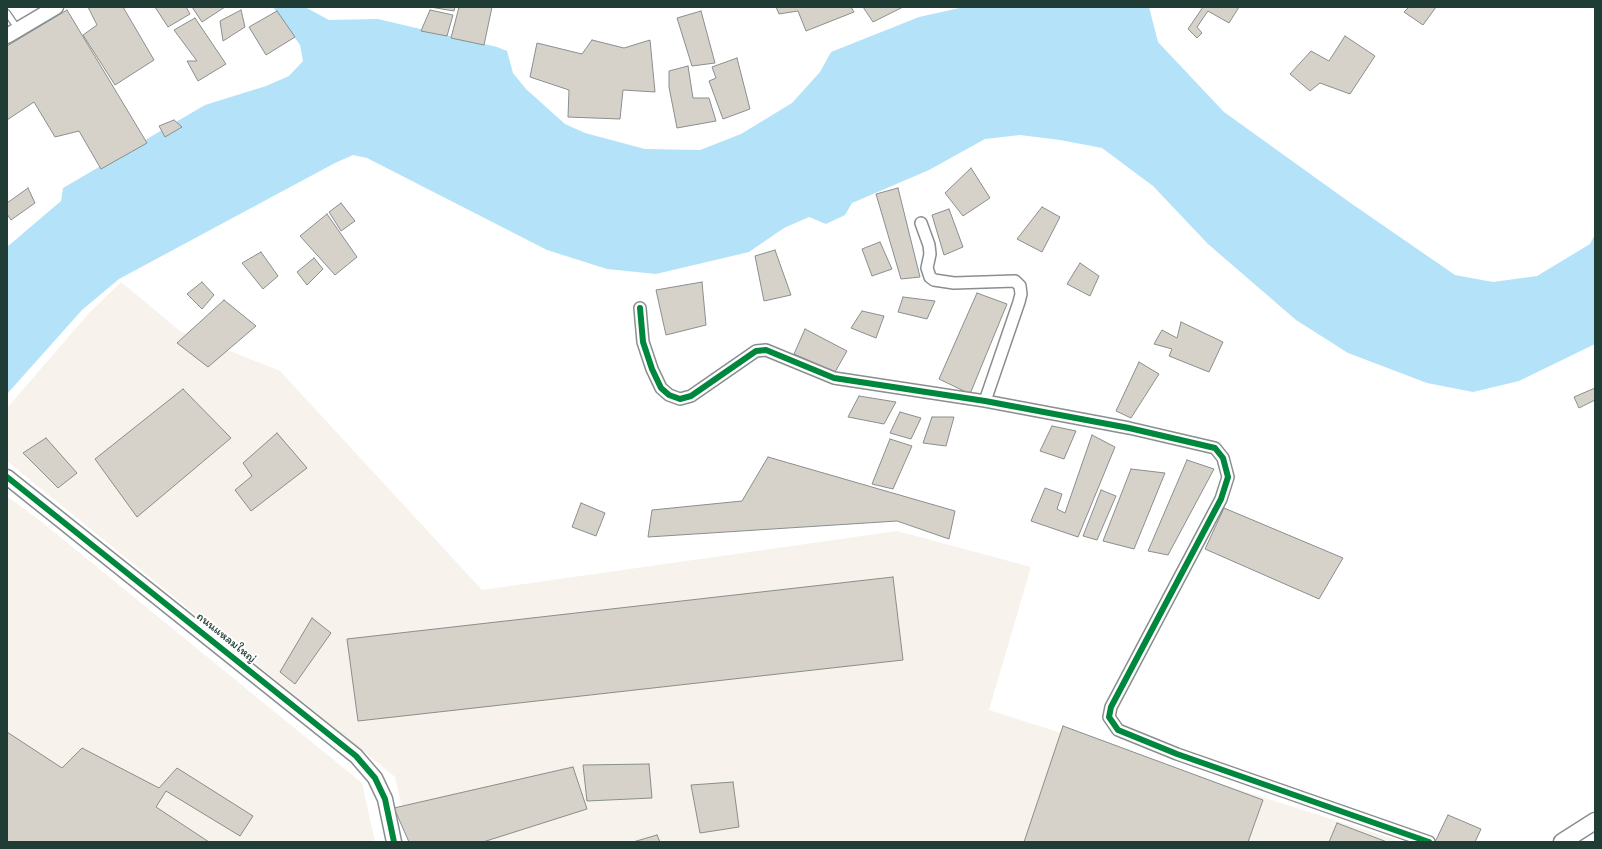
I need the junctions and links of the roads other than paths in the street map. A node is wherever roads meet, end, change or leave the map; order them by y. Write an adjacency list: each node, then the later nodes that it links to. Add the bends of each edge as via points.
1 (56, 7): 3 (street)
2 (7, 13): 3 (lane)
3 (12, 33)
4 (921, 223): 6 (street, via 930,254 927,268 934,280 954,283 1015,281 1020,286 1019,302)
5 (640, 308): 6 (street, via 643,342 652,369 661,388 669,396 680,399 691,396 756,351 766,350 834,378)
6 (985, 401): 10 (street, via 1129,428 1215,448 1223,458 1228,477 1221,499 1111,707 1109,717 1118,730 1177,754)
7 (7, 477): 9 (street, ถนนแหลมใหญ่, via 356,756 375,778 385,799)
8 (1595, 821): 11 (main road)
9 (394, 842)
10 (1429, 842)
11 (1562, 842)

